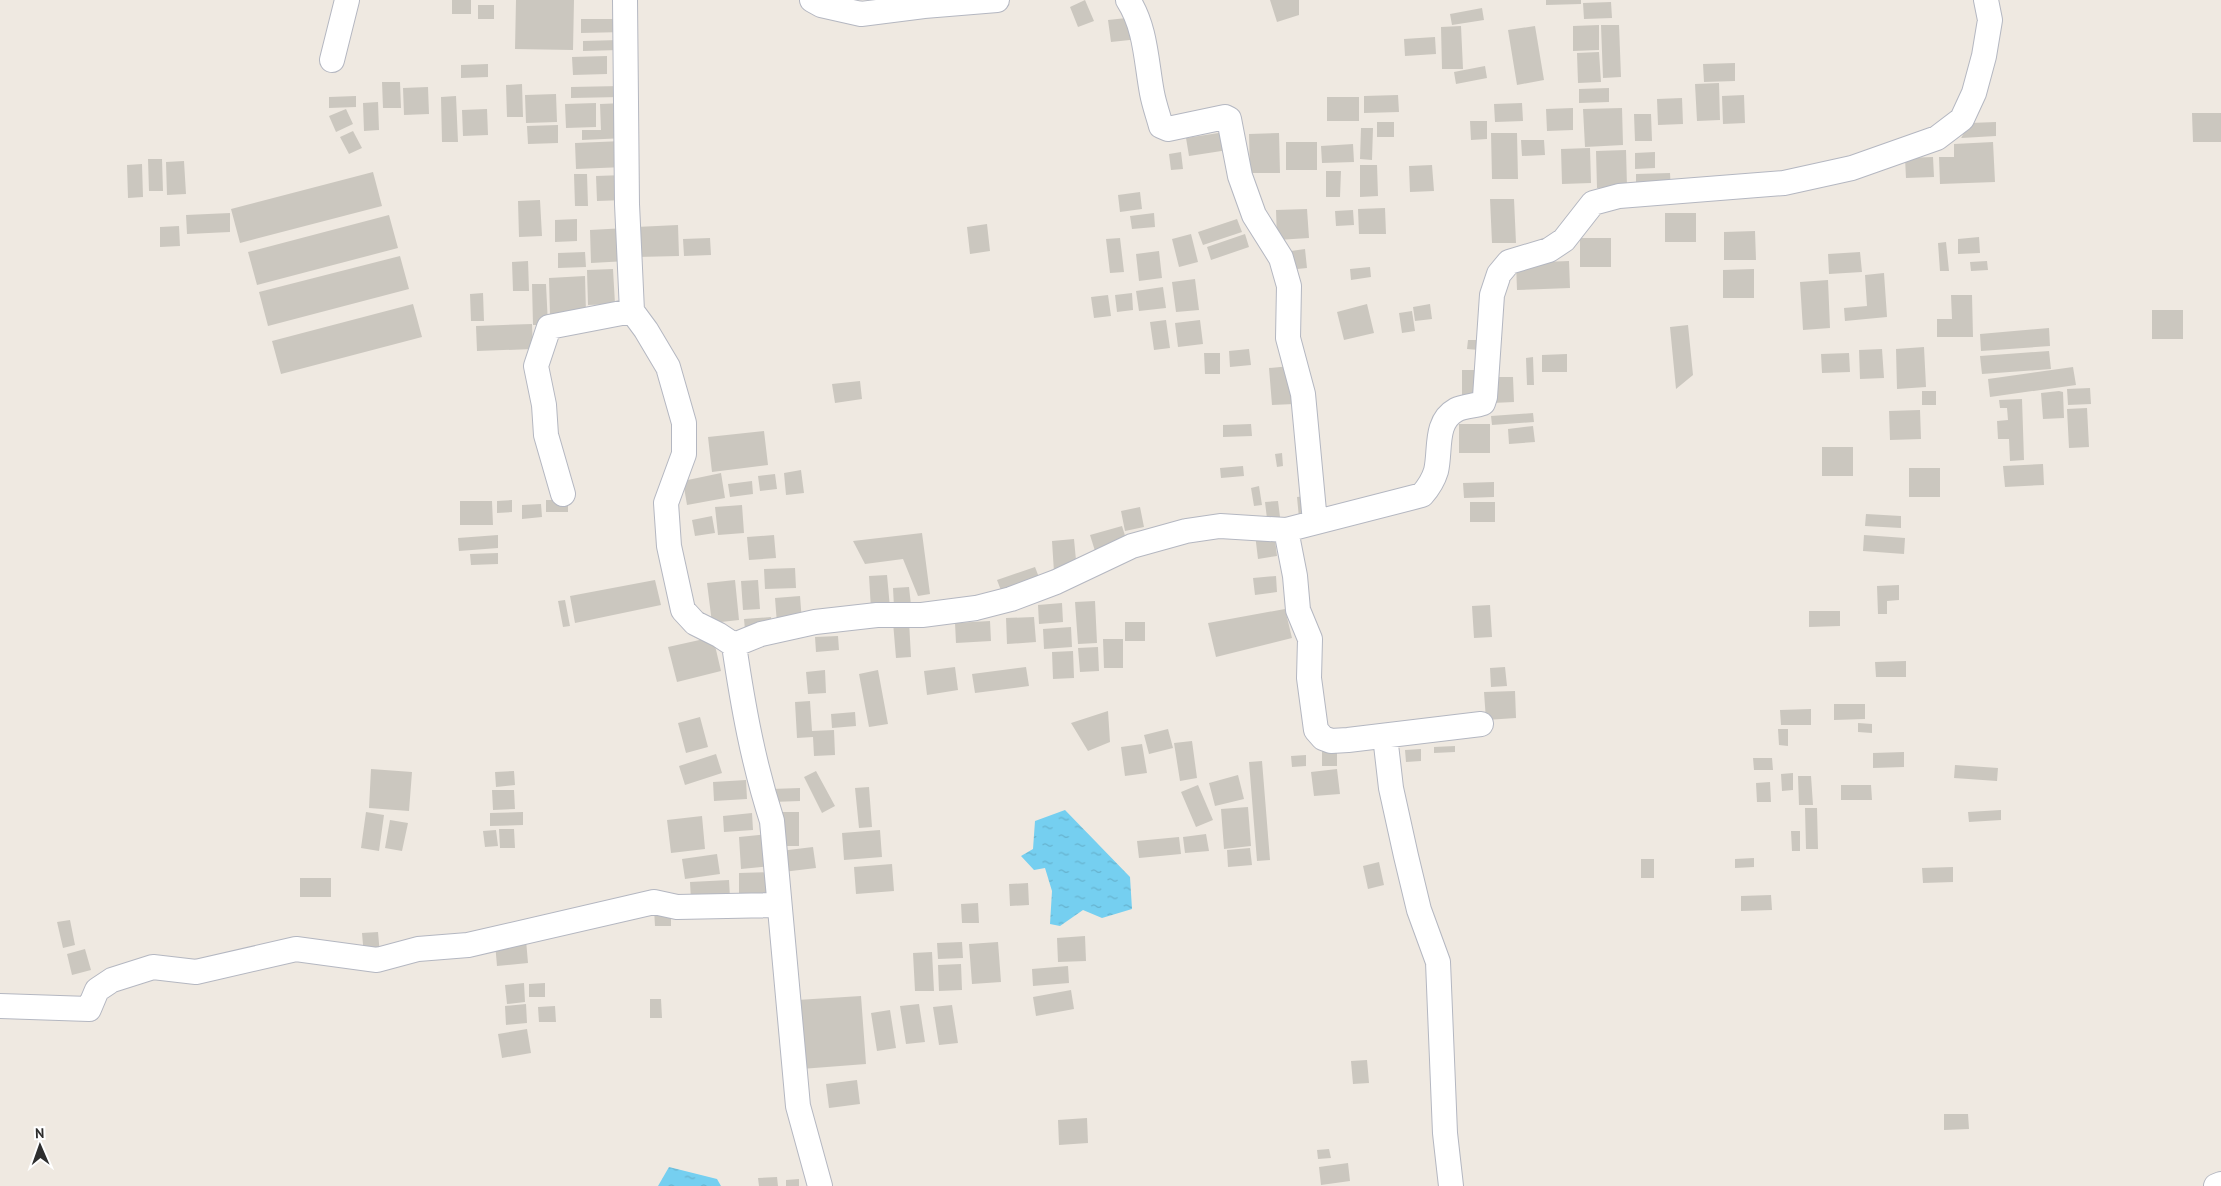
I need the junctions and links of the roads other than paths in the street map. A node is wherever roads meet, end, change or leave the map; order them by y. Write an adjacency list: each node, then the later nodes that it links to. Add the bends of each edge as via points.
1 (347, 0): 7 (street)
2 (625, 0): 8 (street, via 627,204)
3 (812, 0): 4 (street, via 861,14)
4 (997, 0)
5 (1128, 0): 10 (street, via 1140,22 1152,95 1161,126 1168,129 1225,117 1229,119 1240,176 1254,215 1281,258 1289,286 1288,338 1303,394)
6 (1986, 0): 10 (street, via 1990,20 1974,93 1962,119 1937,138 1852,168 1784,183 1619,196 1593,203 1564,240 1549,250 1509,262 1499,274 1492,295 1483,403 1457,410 1447,418 1441,430 1432,484 1422,495)
7 (332, 60)
8 (632, 311): 9 (street, via 548,327 536,366 546,436); 12 (street, via 668,367 684,423 684,454 666,503 669,546 684,610 695,623)
9 (563, 494)
10 (1315, 522): 11 (street)
11 (1286, 530): 12 (street, via 1220,526 1186,531 1132,546 1056,582 985,606 922,615 877,615 815,622 761,634); 14 (street, via 1296,576 1298,610 1310,639 1309,678 1316,730 1331,741)
12 (734, 645): 15 (street, via 744,719 772,821)
13 (1481, 724): 14 (street)
14 (1385, 736): 19 (street, via 1390,788 1419,910 1438,962 1445,1133)
15 (780, 905): 16 (street, via 677,907 654,902 468,945 418,949 377,960 296,949 196,972 153,967 112,980 97,990 89,1008); 18 (street, via 798,1106)
16 (0, 1006)
17 (2221, 1184): 20 (street)
18 (820, 1186)
19 (1451, 1186)
20 (2216, 1186)

